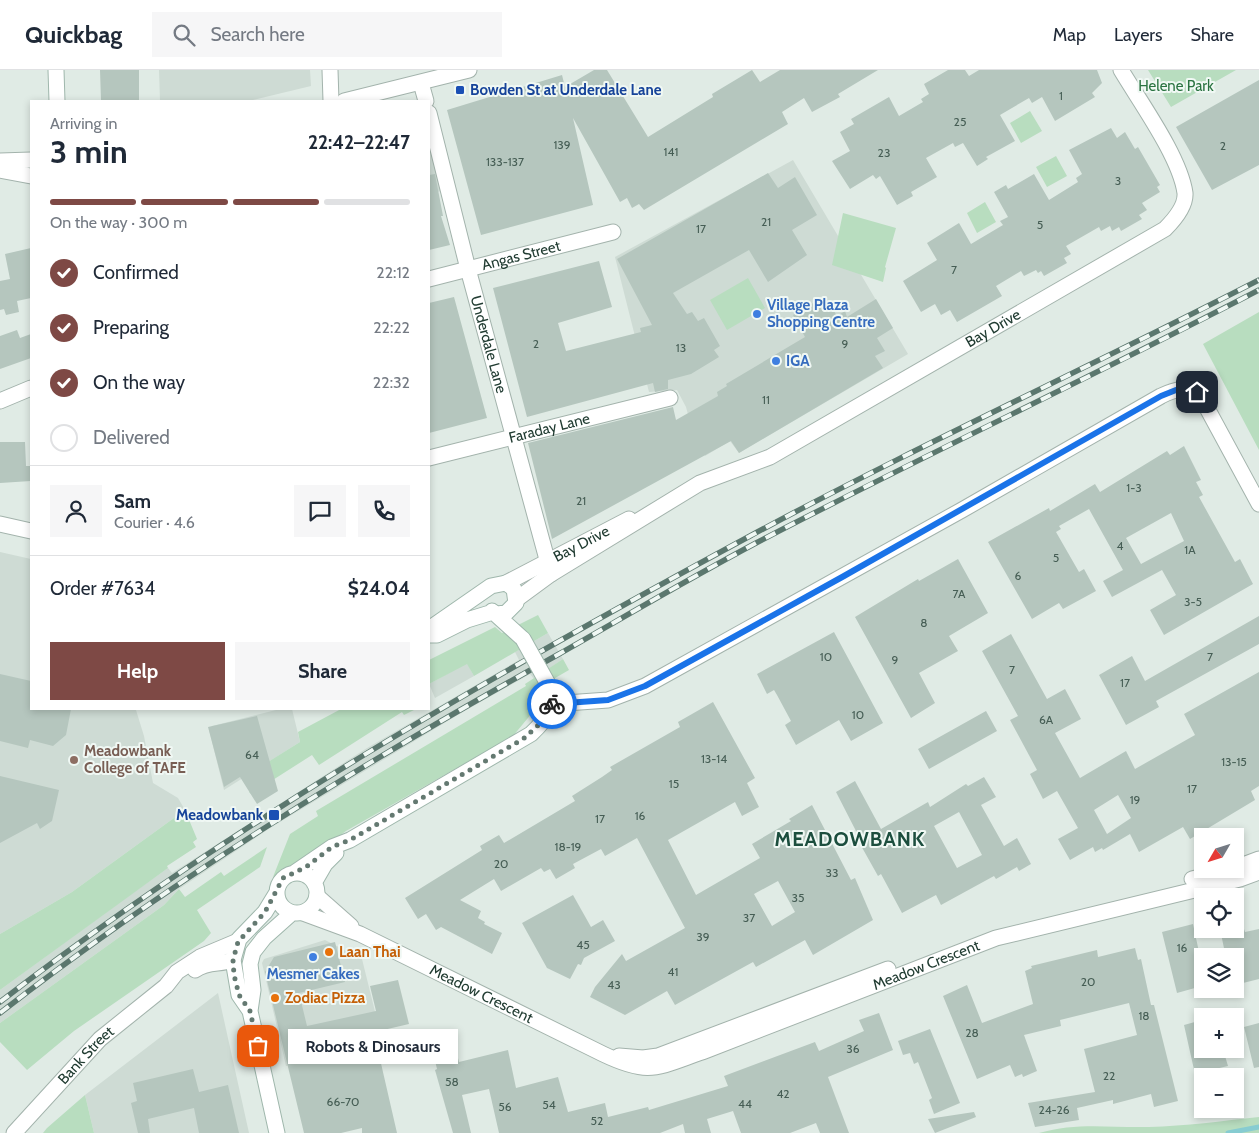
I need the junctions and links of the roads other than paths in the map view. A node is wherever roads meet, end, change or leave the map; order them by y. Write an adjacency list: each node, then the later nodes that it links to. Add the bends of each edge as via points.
1 (56, 70): 6 (street)
2 (330, 70): 7 (street)
3 (469, 70): 5 (street)
4 (1121, 70): 26 (street, Bay Drive, via 1162,139 1185,194 1176,216 1165,229 770,457 700,483 619,534)
5 (421, 83): 8 (street); 9 (street)
6 (57, 100)
7 (330, 100)
8 (348, 100)
9 (426, 100)
10 (430, 117): 16 (street, Underdale Lane)
11 (30, 160): 12 (street)
12 (0, 161)
13 (0, 170): 14 (street)
14 (30, 176)
15 (613, 232): 16 (street, Angas Street)
16 (468, 269): 17 (street, Angas Street); 21 (street, Underdale Lane)
17 (430, 279)
18 (30, 388): 20 (street)
19 (670, 398): 21 (street, Faraday Lane)
20 (0, 401)
21 (513, 437): 22 (street, Faraday Lane); 26 (street, Underdale Lane)
22 (430, 458)
23 (1259, 504): 34 (street, via 1206,403 1197,392 1176,390 645,686 608,700)
24 (0, 524): 25 (street)
25 (30, 531)
26 (549, 568): 27 (street, Bay Drive); 29 (street, Bay Drive)
27 (506, 583): 28 (street, via 495,584); 29 (street, via 514,589)
28 (487, 590): 30 (street, via 485,600); 32 (street)
29 (516, 602): 30 (street, via 506,613); 31 (street)
30 (495, 613): 31 (street); 33 (street, via 467,620)
31 (516, 625): 34 (street, bridge, via 548,684)
32 (430, 628)
33 (430, 636)
34 (552, 704): 35 (street, via 544,720 523,739)
35 (350, 840): 39 (street, via 332,847); 41 (street, via 325,864)
36 (1259, 859): 37 (street)
37 (1244, 865)
38 (1259, 872): 50 (street, Meadow Crescent, via 996,938 662,1066 628,1066)
39 (294, 873): 41 (street, via 306,875); 42 (street, via 283,878)
40 (1196, 878): 50 (street, Meadow Crescent, via 991,930 658,1056 643,1058)
41 (315, 889): 43 (street, via 313,905); 44 (street, Meadow Crescent)
42 (276, 894): 43 (street, via 280,905); 45 (street, Bank Street, via 265,912)
43 (297, 913): 44 (street, Meadow Crescent); 46 (street, via 264,938)
44 (360, 934): 50 (street, Meadow Crescent)
45 (238, 942): 47 (street, Bank Street); 48 (street, Bank Street, via 200,957 177,972)
46 (252, 958): 47 (street); 49 (street)
47 (233, 960): 48 (street, Bank Street, via 222,964 208,962); 49 (street, via 239,995)
48 (166, 986): 51 (street, Bank Street, via 100,1039)
49 (250, 1011): 52 (street)
50 (603, 1054)
51 (14, 1133)
52 (277, 1133)

